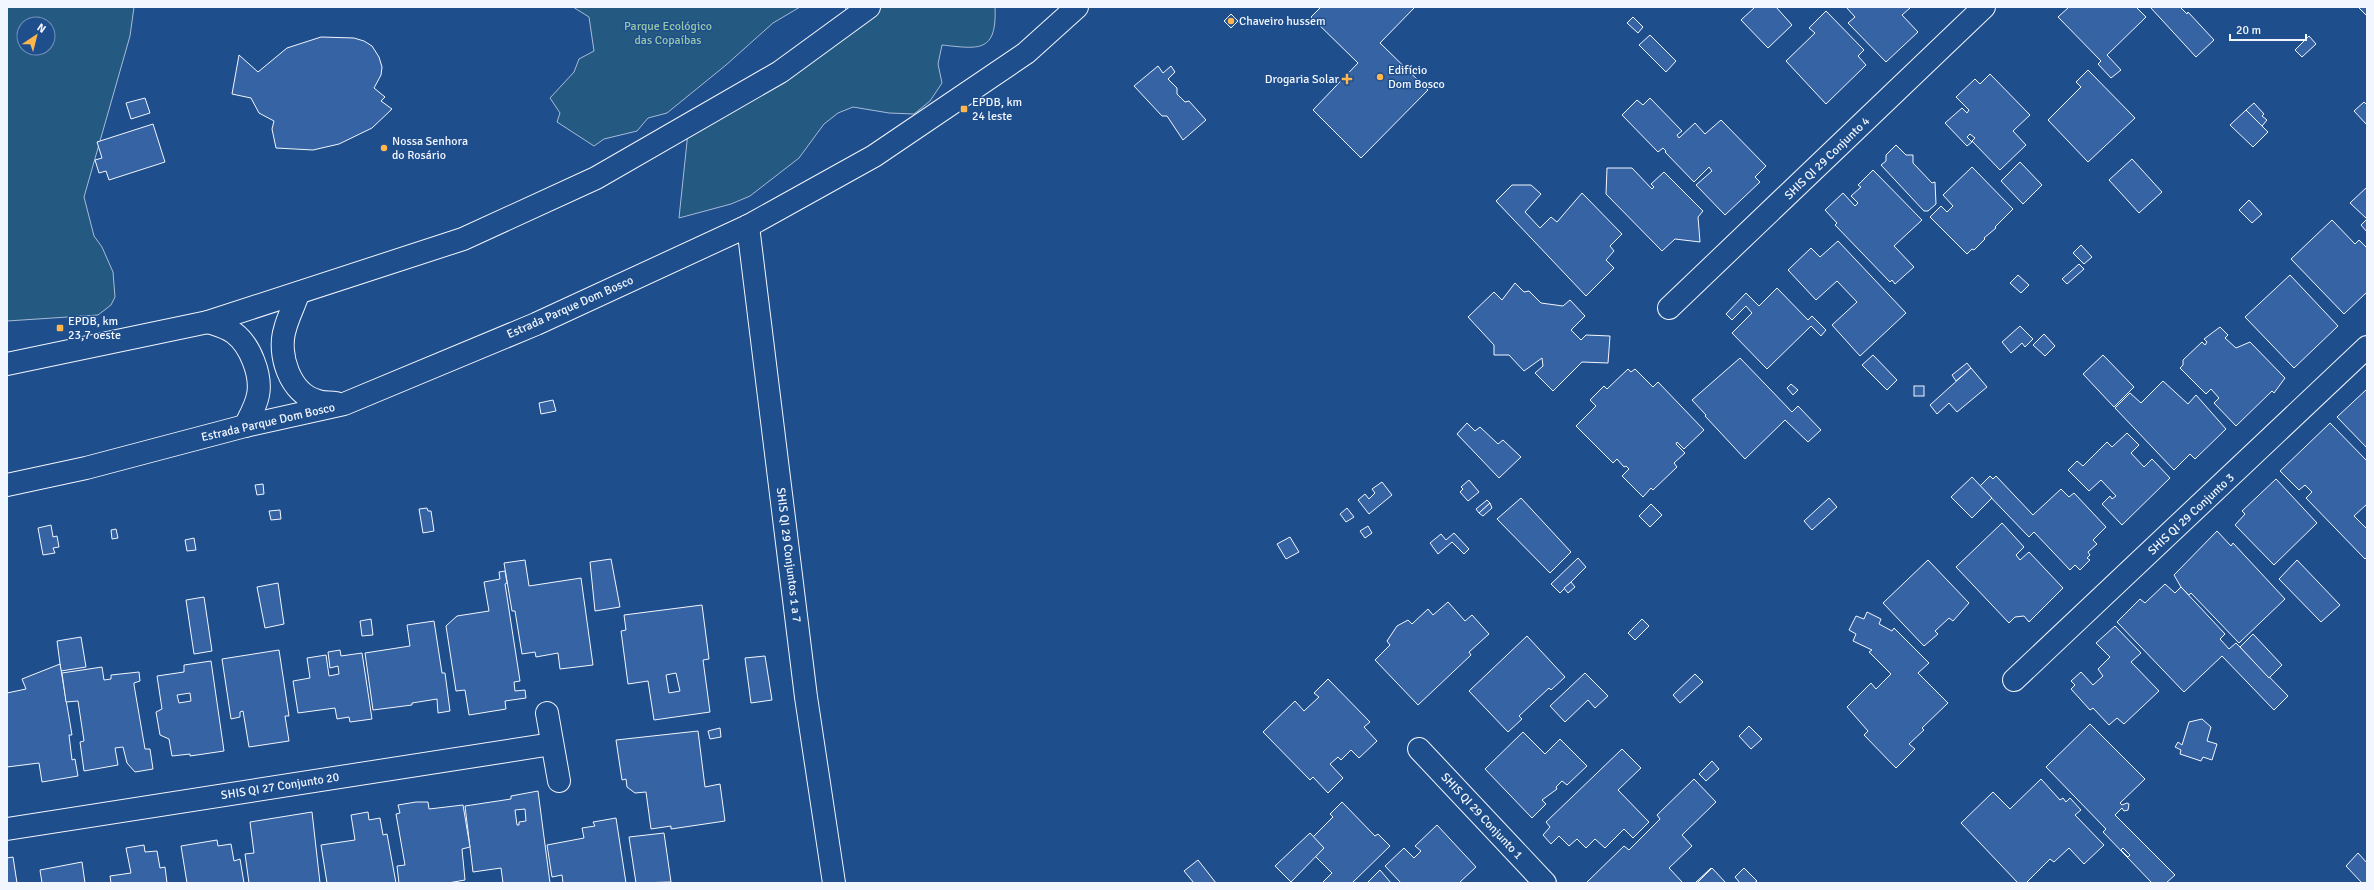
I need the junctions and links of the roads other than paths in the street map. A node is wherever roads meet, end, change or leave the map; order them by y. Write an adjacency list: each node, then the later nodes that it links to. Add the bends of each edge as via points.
1 (869, 7): 5 (main road, via 780,72 596,178 463,239)
2 (1077, 7): 4 (main road, Estrada Parque Dom Bosco, via 1026,53 874,156)
3 (1984, 7): 6 (main road, SHIS QI 29 Conjunto 4)
4 (748, 226): 10 (main road, Estrada Parque Dom Bosco, via 536,324); 19 (main road, SHIS QI 29 Conjuntos 1 a 7, via 806,697)
5 (298, 294): 7 (main road); 10 (main road, via 284,330 282,347 290,376 305,395 317,401)
6 (1669, 308)
7 (208, 322): 9 (main road); 11 (main road, via 235,334 250,353 259,394)
8 (2367, 347): 13 (main road, SHIS QI 29 Conjunto 3)
9 (7, 364)
10 (344, 404): 11 (main road, Estrada Parque Dom Bosco)
11 (245, 426): 12 (main road, Estrada Parque Dom Bosco, via 86,468)
12 (7, 484)
13 (2014, 680)
14 (547, 713): 15 (main road)
15 (552, 744): 17 (main road); 18 (main road, SHIS QI 27 Conjunto 20)
16 (1419, 749): 20 (main road, SHIS QI 29 Conjunto 1)
17 (559, 780)
18 (7, 829)
19 (834, 883)
20 (1546, 883)

